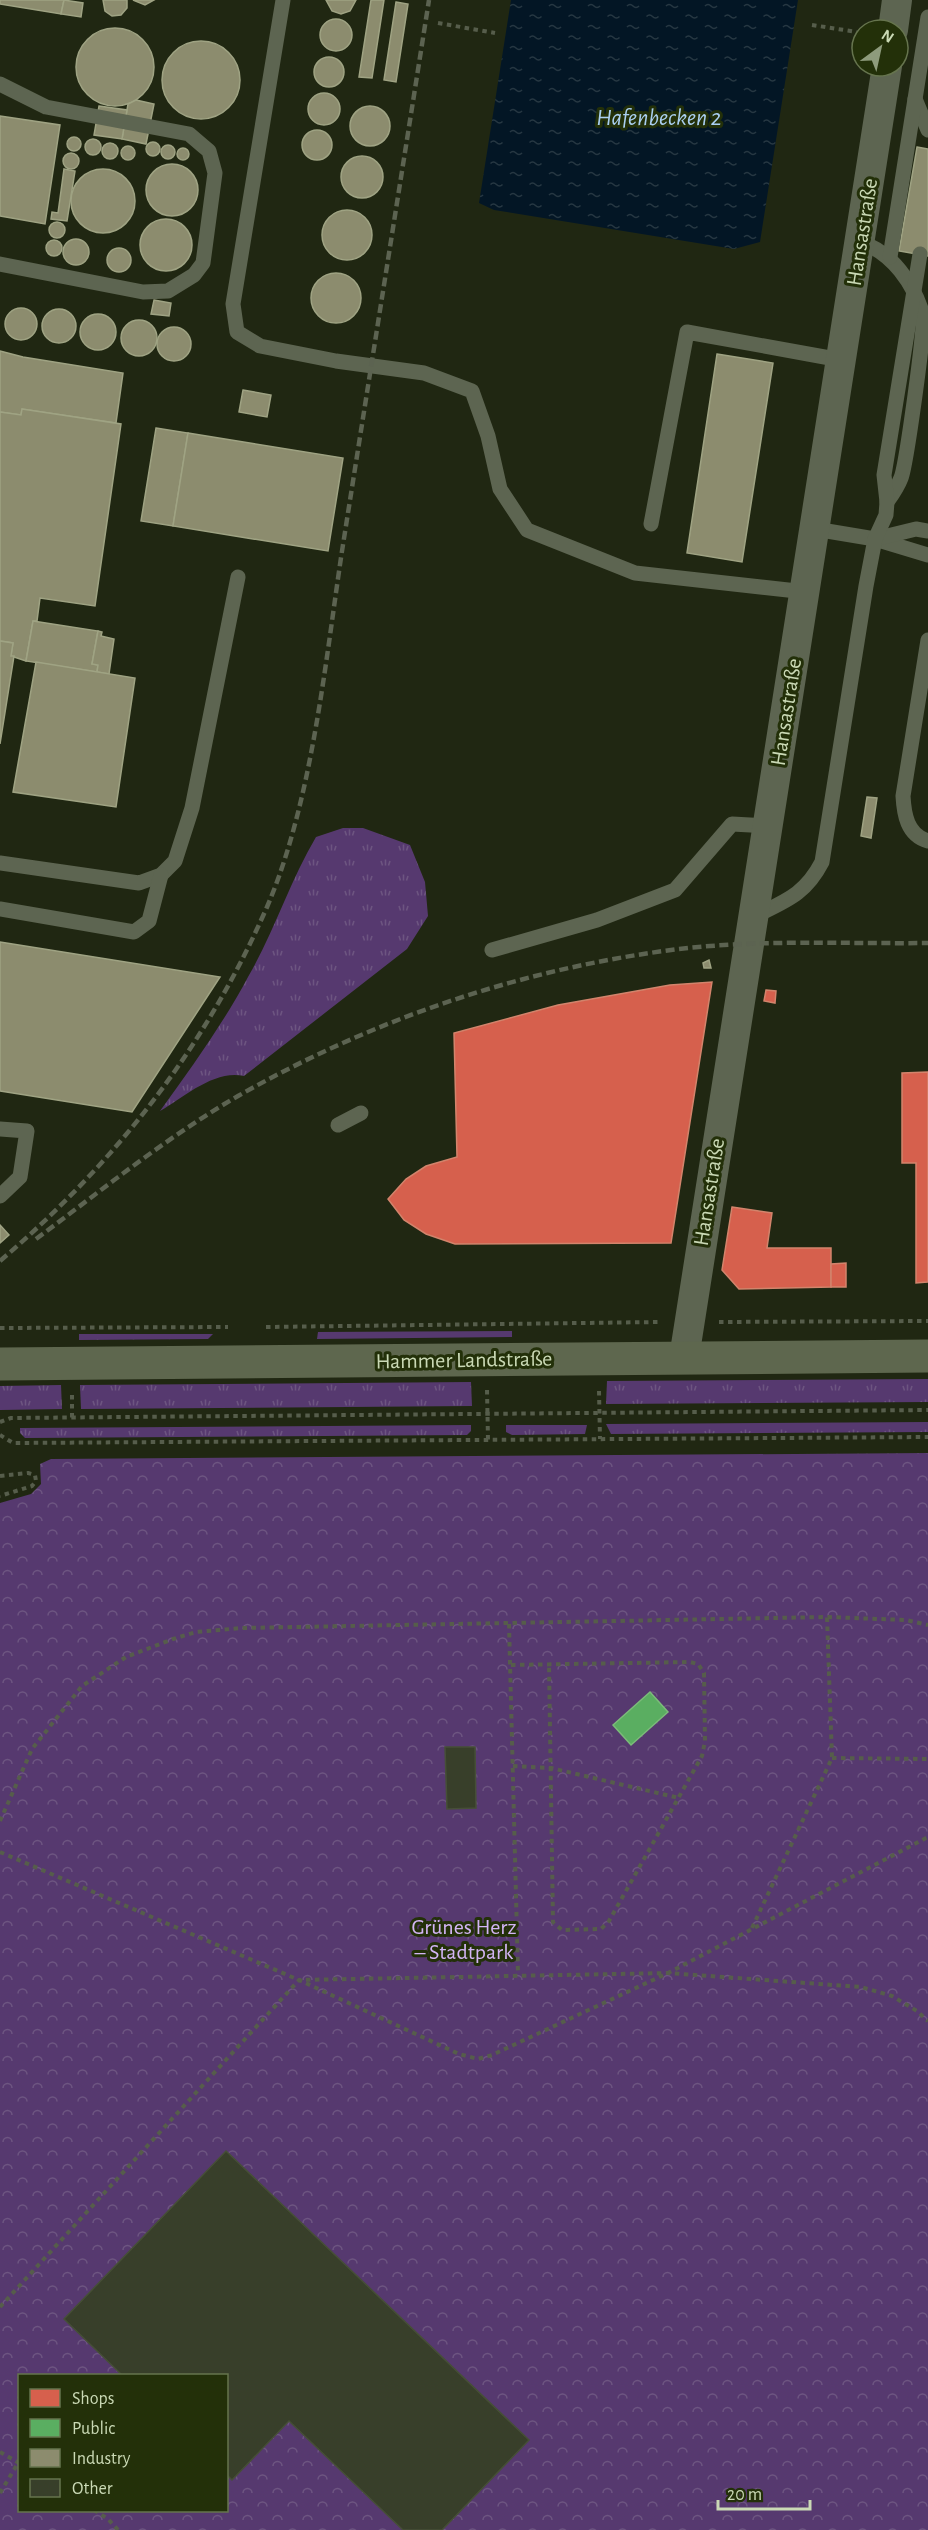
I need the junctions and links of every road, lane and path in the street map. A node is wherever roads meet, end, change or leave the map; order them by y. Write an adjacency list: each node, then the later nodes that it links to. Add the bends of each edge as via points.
1 (283, 0): 25 (lane, via 233,304 237,332 261,346 424,373 472,391 488,435 500,489 526,530 635,573)
2 (897, 0): 4 (street)
3 (928, 17): 11 (lane)
4 (895, 18)
5 (438, 23): 8 (path)
6 (812, 25): 7 (path)
7 (850, 31)
8 (495, 33)
9 (885, 78): 13 (street, Hansastraße)
10 (0, 84): 16 (lane, via 46,107 189,134 209,151 214,173 203,263 194,275 168,291 143,292)
11 (915, 98): 12 (lane); 15 (lane)
12 (928, 130)
13 (861, 242): 15 (lane); 18 (street, Hansastraße)
14 (920, 254): 17 (lane)
15 (890, 257): 17 (lane)
16 (0, 264)
17 (914, 291): 22 (lane, via 924,318 902,478 888,502)
18 (841, 360): 19 (lane, via 687,332); 20 (street, Hansastraße)
19 (651, 524)
20 (815, 529): 22 (lane); 25 (street, Hansastraße)
21 (928, 531): 22 (lane)
22 (875, 539): 23 (lane); 32 (lane, via 822,862 813,880 797,895)
23 (928, 555)
24 (238, 577): 30 (lane, via 192,808 175,861)
25 (806, 592): 27 (street, Hansastraße)
26 (928, 640): 28 (lane, via 903,796 904,819)
27 (767, 826): 32 (street, Hansastraße); 33 (lane, via 732,824 675,890 597,920)
28 (928, 841)
29 (0, 863): 30 (lane, via 139,883)
30 (161, 875): 31 (lane, via 149,921 134,932)
31 (0, 909)
32 (753, 917): 39 (street, Hansastraße)
33 (492, 950)
34 (361, 1113): 35 (lane)
35 (338, 1125)
36 (0, 1129): 37 (lane, via 27,1131 20,1177)
37 (0, 1196)
38 (928, 1321): 39 (path)
39 (689, 1322): 41 (path); 44 (street, Hansastraße)
40 (236, 1327): 42 (path)
41 (259, 1327)
42 (0, 1328)
43 (928, 1356): 44 (main road, Hammer Landstraße)
44 (684, 1358): 45 (main road, Hammer Landstraße)
45 (0, 1364)
46 (598, 1384): 49 (path)
47 (487, 1386): 50 (path)
48 (928, 1410): 49 (path)
49 (599, 1414): 50 (path); 54 (path)
50 (488, 1415): 51 (path, via 11,1418); 55 (path)
51 (0, 1422)
52 (0, 1435): 55 (path, via 14,1443)
53 (928, 1437): 54 (path)
54 (600, 1439): 55 (path)
55 (488, 1440)
56 (0, 1476): 57 (path, via 28,1473 36,1480 32,1486)
57 (0, 1496)
58 (827, 1617): 59 (path); 60 (path, via 906,1620); 63 (path)
59 (509, 1623): 62 (path); 68 (path, via 242,1628 196,1632 150,1647 103,1670 64,1706 32,1749)
60 (928, 1625)
61 (549, 1664): 62 (path); 66 (path); 67 (path, via 690,1662 701,1667 705,1747)
62 (511, 1665): 65 (path)
63 (832, 1758): 64 (path); 71 (path)
64 (928, 1759)
65 (513, 1766): 66 (path); 73 (path)
66 (550, 1768): 67 (path); 67 (path, via 552,1915 553,1922 562,1930 605,1927)
67 (679, 1798)
68 (0, 1821)
69 (928, 1837): 71 (path)
70 (0, 1852): 74 (path)
71 (751, 1930): 72 (path)
72 (668, 1973): 73 (path); 74 (path, via 478,2059 459,2054); 75 (path, via 861,1986 892,1996)
73 (518, 1974): 74 (path)
74 (299, 1980): 76 (path)
75 (928, 2021)
76 (0, 2307)
77 (0, 2452): 78 (path)
78 (18, 2462)
79 (18, 2465): 80 (path)
80 (0, 2493)
81 (96, 2512): 82 (path)
82 (118, 2530)

